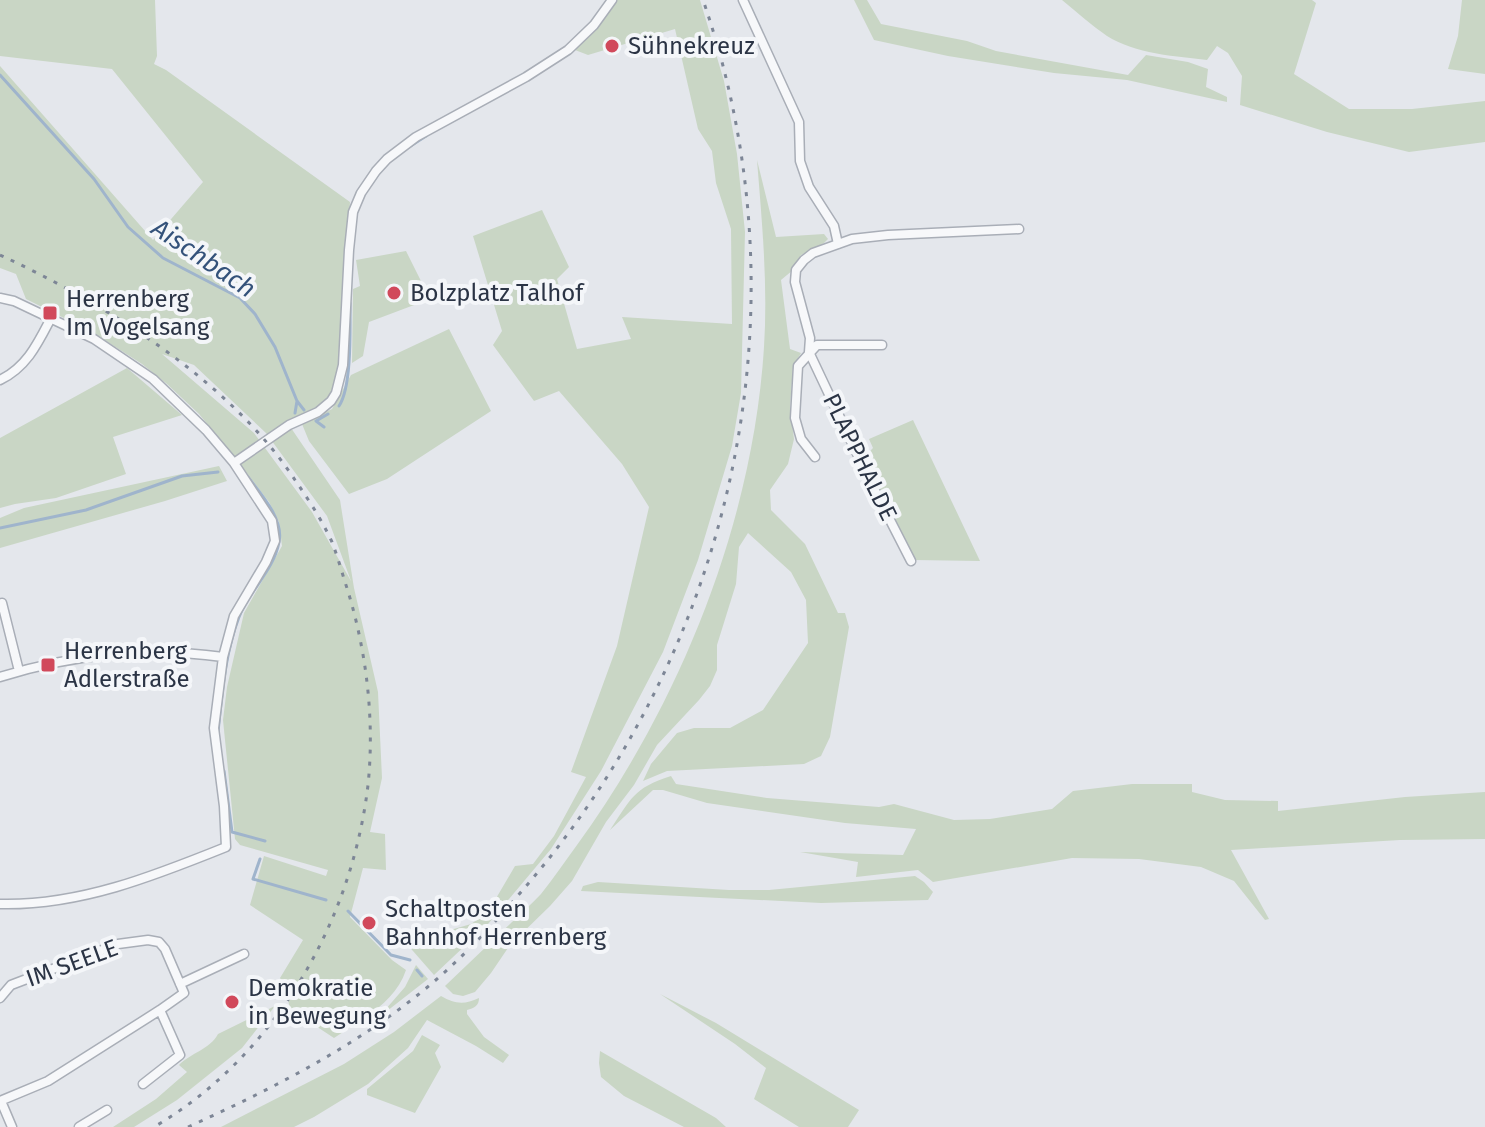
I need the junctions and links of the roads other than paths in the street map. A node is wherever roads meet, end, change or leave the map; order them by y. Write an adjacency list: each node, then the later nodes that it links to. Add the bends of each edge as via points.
1 (612, 0): 11 (street, via 568,50 416,137 376,171 353,212 343,365 336,393 323,408)
2 (743, 0): 4 (street, via 799,122 800,161)
3 (1019, 229): 4 (street, PLAPPHALDE, via 888,235)
4 (838, 244): 8 (street, PLAPPHALDE, via 813,253 796,270)
5 (0, 298): 6 (street)
6 (51, 318): 9 (street, via 34,351); 11 (street, via 94,339 153,379)
7 (882, 345): 8 (street, via 817,345)
8 (809, 352): 10 (street, PLAPPHALDE, via 798,366 795,418 801,439); 12 (street, PLAPPHALDE)
9 (0, 380)
10 (815, 457)
11 (234, 463): 14 (street, via 272,521 275,541 234,616)
12 (911, 561)
13 (2, 603): 15 (street)
14 (223, 657): 15 (street, via 106,654); 17 (street, via 214,728 226,847 131,884)
15 (19, 671): 16 (street)
16 (0, 677)
17 (0, 904)
18 (244, 954): 19 (street)
19 (180, 984): 20 (street, IM SEELE, via 165,949 148,940 118,944 11,985); 21 (street, via 184,993)
20 (0, 998)
21 (160, 1010): 22 (street, via 180,1055); 23 (street, via 48,1081)
22 (143, 1084)
23 (0, 1101): 25 (street)
24 (107, 1110): 26 (street)
25 (12, 1127)
26 (79, 1127)

